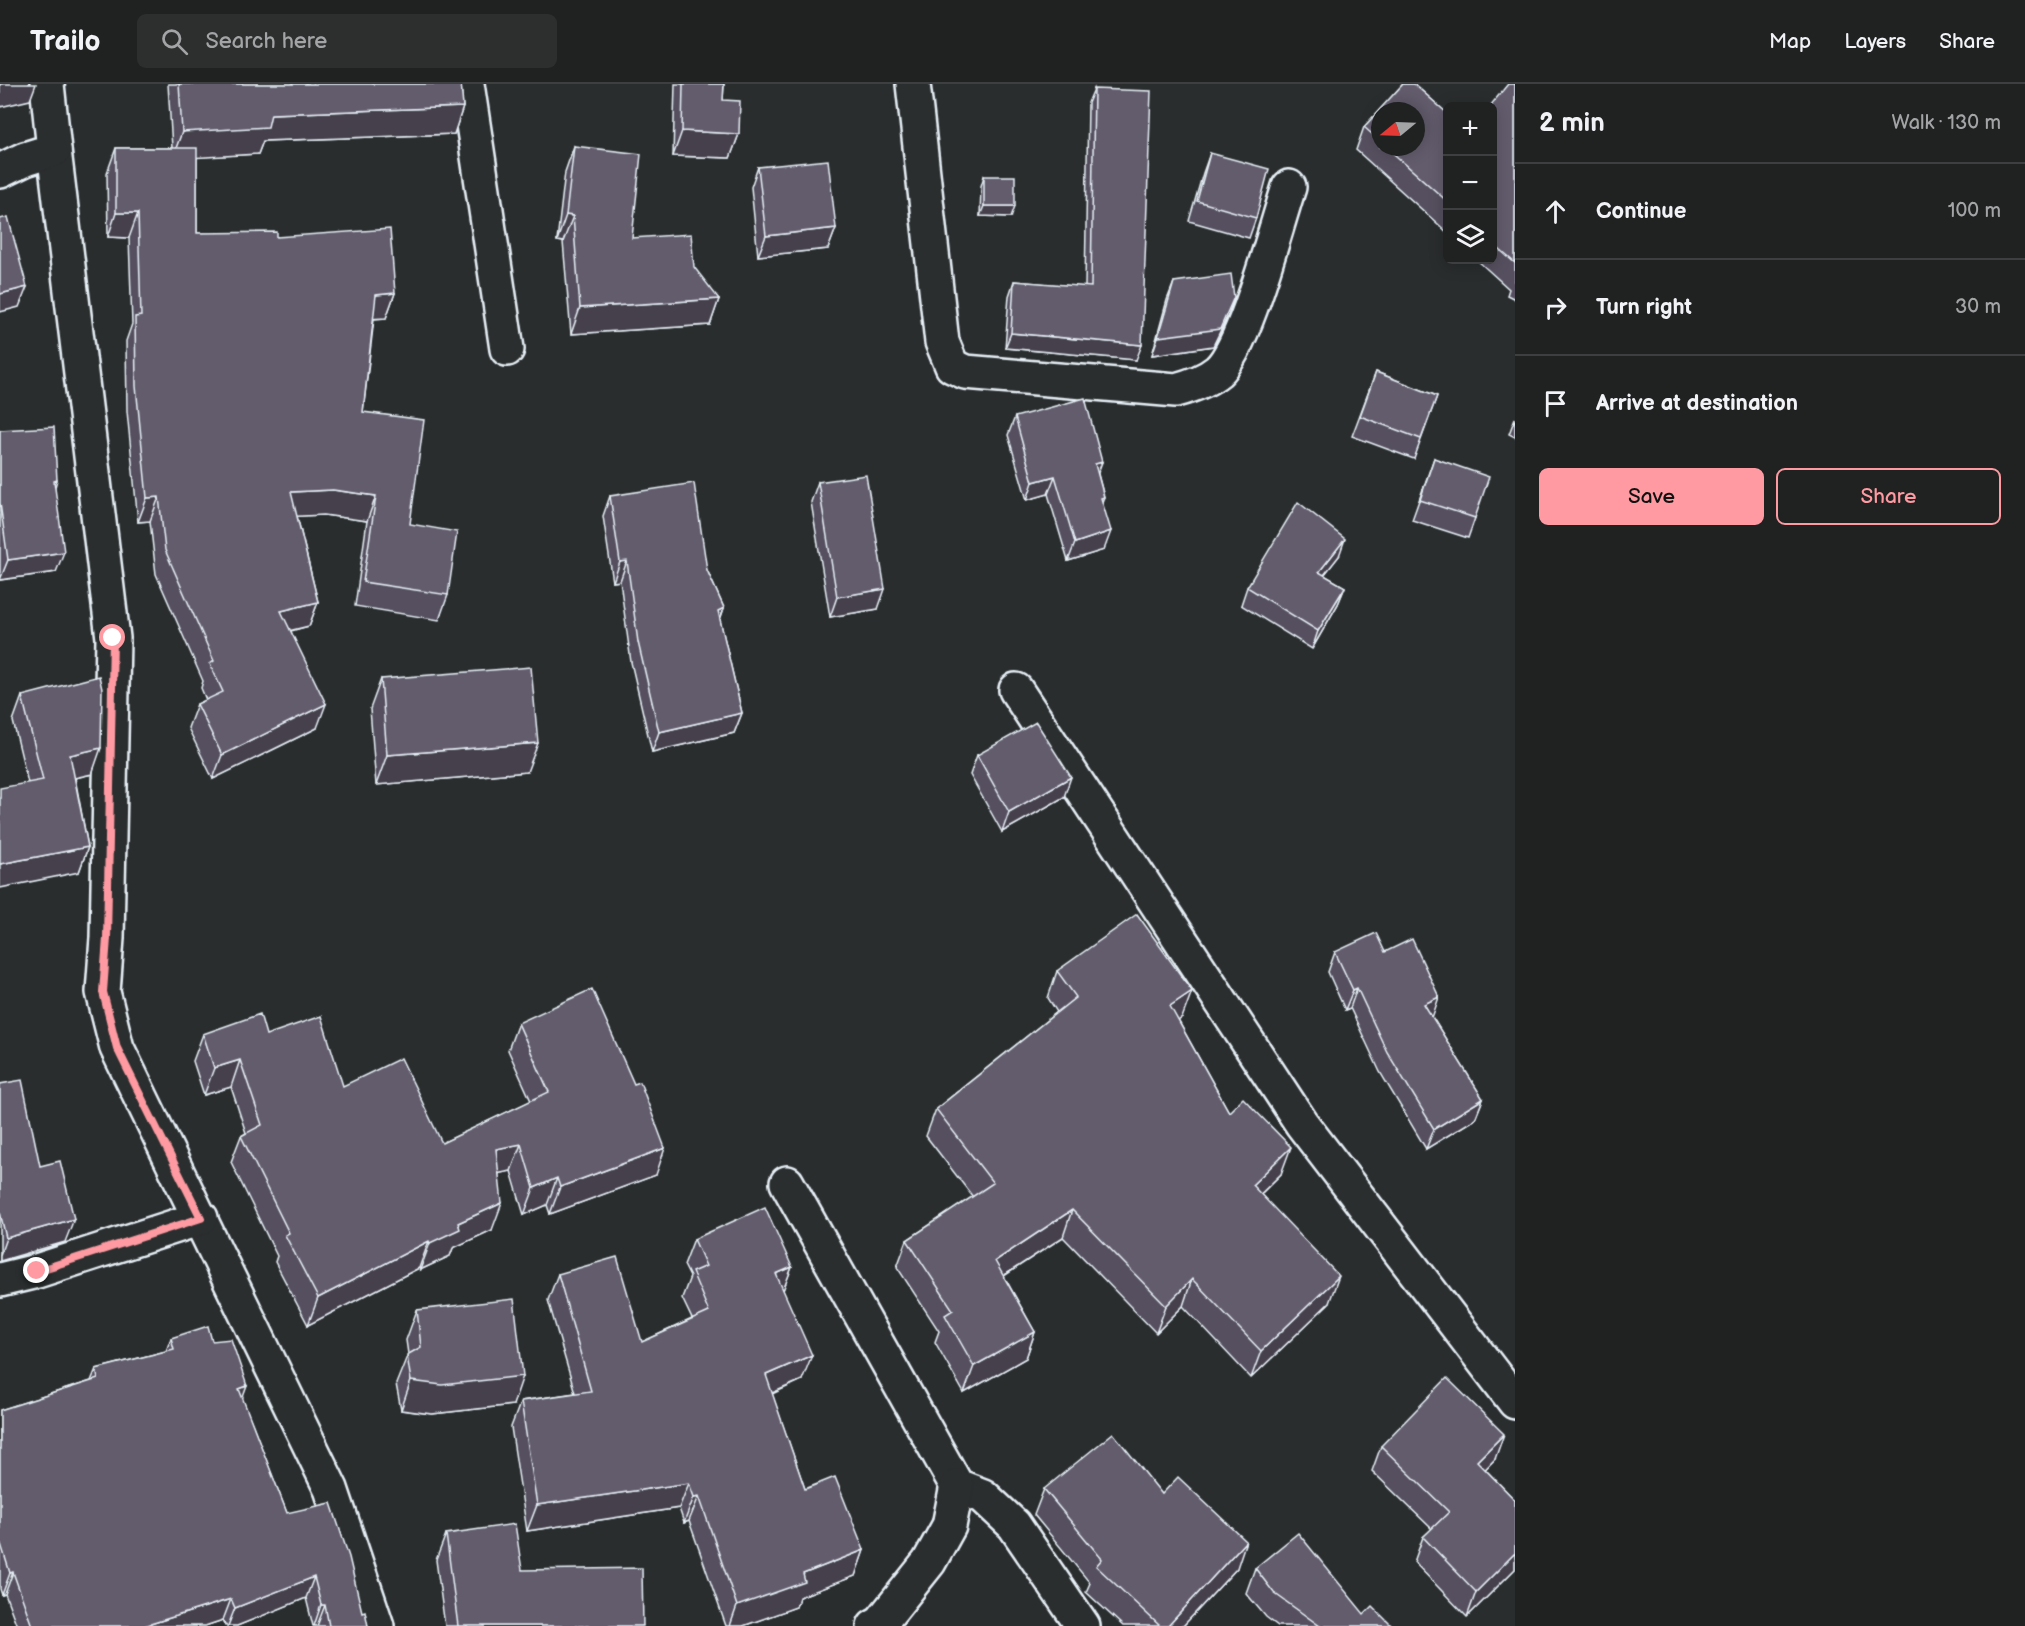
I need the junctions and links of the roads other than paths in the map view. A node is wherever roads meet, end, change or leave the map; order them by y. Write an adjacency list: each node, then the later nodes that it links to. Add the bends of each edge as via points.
1 (47, 84): 4 (street)
2 (467, 84): 7 (street)
3 (913, 84): 6 (street, via 942,342 952,366 965,372 1176,390 1194,386 1219,370 1238,345)
4 (54, 150): 5 (street); 10 (street, via 113,638 103,992 117,1048)
5 (0, 171)
6 (1289, 187)
7 (507, 349)
8 (1016, 690): 12 (street, via 1302,1124)
9 (787, 1183): 13 (street)
10 (201, 1218): 11 (street); 14 (street, via 331,1489)
11 (0, 1280)
12 (1515, 1402)
13 (957, 1486): 15 (street, via 949,1526 929,1562 882,1622); 16 (street, via 983,1496 1014,1525)
14 (377, 1626)
15 (874, 1626)
16 (1083, 1626)

